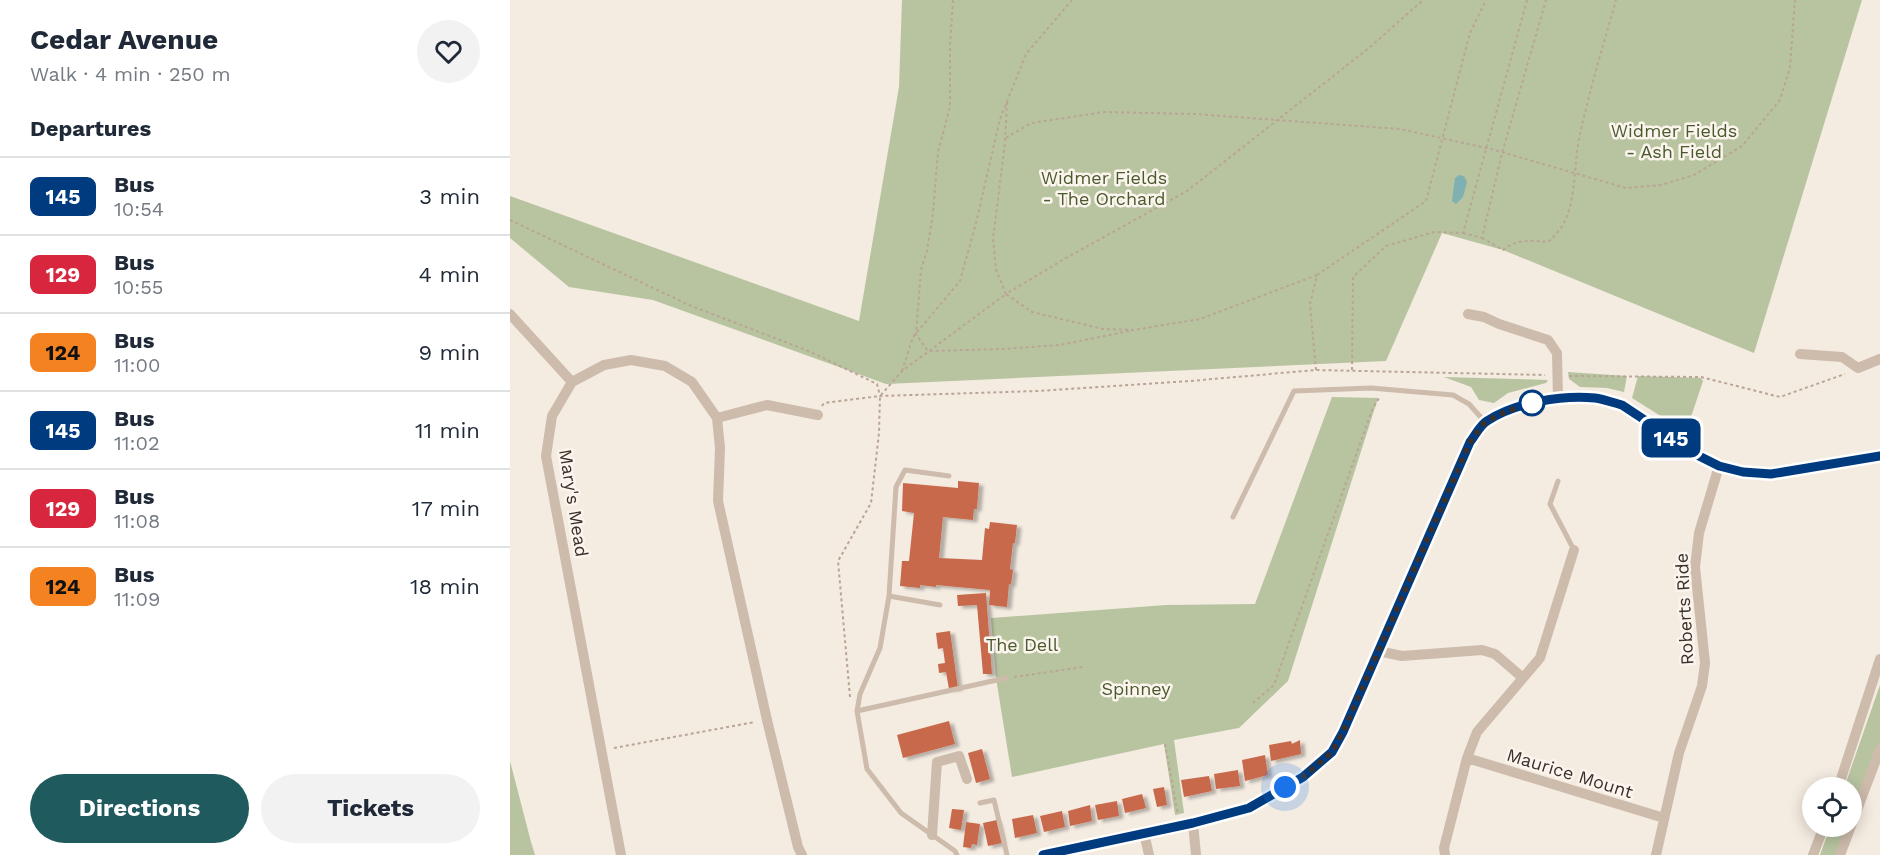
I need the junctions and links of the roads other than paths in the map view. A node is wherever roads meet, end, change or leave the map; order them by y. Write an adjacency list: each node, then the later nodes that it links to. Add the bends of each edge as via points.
1 (510, 314): 5 (street)
2 (1468, 314): 6 (street, via 1548,340 1557,353)
3 (1800, 354): 4 (street, via 1842,357 1858,368)
4 (1880, 359)
5 (572, 382): 8 (street, via 604,365 631,360 665,366 692,382); 33 (street, Mary's Mead, via 552,416 546,456)
6 (1558, 399): 9 (street, via 1533,402); 11 (street, via 1595,398 1622,405)
7 (818, 415): 8 (street, via 767,405)
8 (717, 418): 34 (street, via 718,501)
9 (1485, 422): 14 (lane, via 1469,404 1453,395 1371,388 1294,391); 18 (street, via 1470,442)
10 (1880, 456): 11 (street, via 1771,474)
11 (1719, 466): 28 (street, Roberts Ride, via 1699,533 1695,567 1706,663)
12 (949, 476): 16 (lane, via 905,470 896,488)
13 (1558, 481): 15 (lane, via 1550,504)
14 (1233, 517)
15 (1574, 550): 21 (street, via 1540,658)
16 (889, 596): 17 (lane); 22 (lane, via 880,648 860,694)
17 (940, 605)
18 (1378, 651): 21 (street, via 1402,656 1482,650 1496,654); 29 (street, via 1332,752 1303,777 1249,808)
19 (1880, 659): 25 (street)
20 (1006, 678): 22 (lane)
21 (1523, 678): 24 (street, via 1477,732)
22 (857, 711): 31 (lane, via 867,769 901,813)
23 (1880, 749): 43 (street)
24 (1467, 758): 28 (street, Maurice Mount); 40 (street, via 1444,848)
25 (1842, 777)
26 (967, 779): 31 (street, via 959,756 937,762)
27 (981, 803): 36 (lane, via 994,800)
28 (1664, 818): 41 (street, Roberts Ride)
29 (1193, 823): 30 (street); 39 (street)
30 (1144, 833): 37 (street); 38 (street)
31 (932, 834): 35 (lane)
32 (1820, 837): 42 (street)
33 (621, 855)
34 (802, 855)
35 (957, 855)
36 (1007, 855)
37 (1043, 855)
38 (1149, 855)
39 (1196, 855)
40 (1446, 855)
41 (1656, 855)
42 (1813, 855)
43 (1840, 855)

